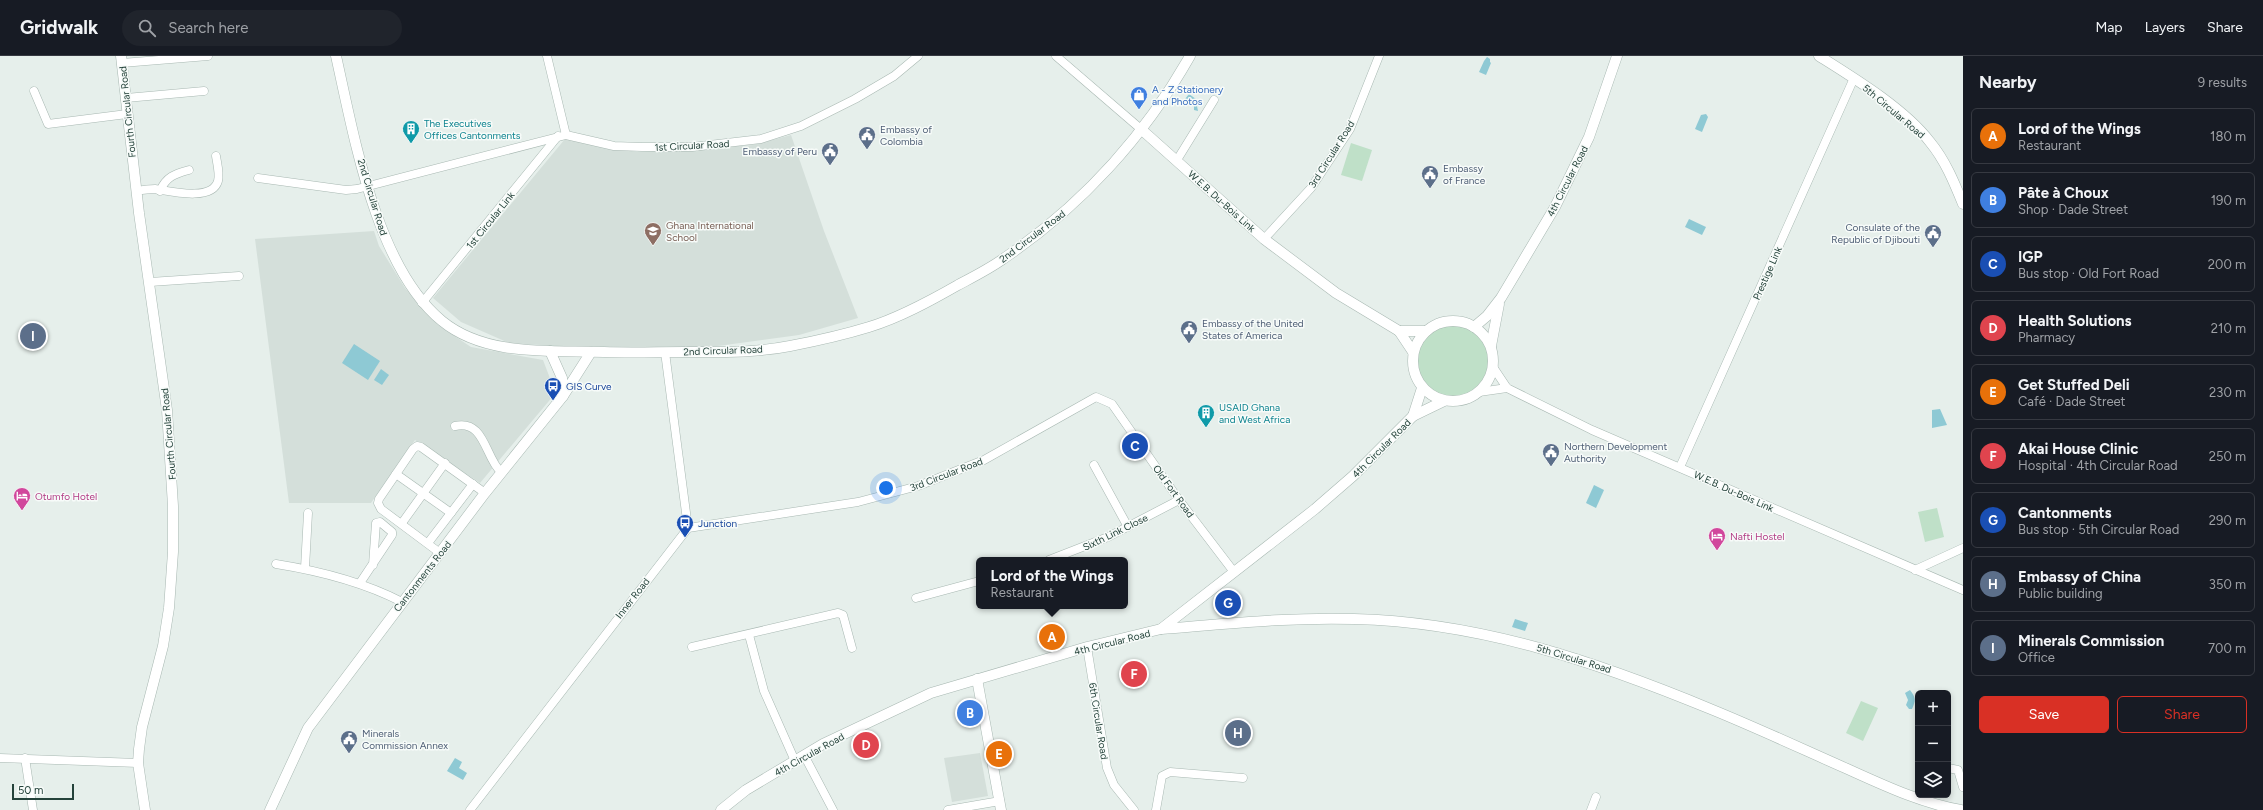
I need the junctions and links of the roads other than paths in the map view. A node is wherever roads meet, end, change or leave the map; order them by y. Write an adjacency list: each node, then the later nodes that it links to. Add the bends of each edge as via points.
1 (208, 56): 10 (street)
2 (336, 56): 23 (street, 2nd Circular Road, via 349,116)
3 (547, 56): 18 (street)
4 (918, 56): 18 (street, 1st Circular Road, via 894,76 855,99 801,126 761,139 692,147 642,147 614,146)
5 (1056, 56): 17 (street, W.E.B. Du-Bois Link)
6 (1190, 56): 17 (street, 2nd Circular Road)
7 (1379, 56): 27 (street, 3rd Circular Road, via 1350,128 1311,188)
8 (1617, 56): 30 (street, 4th Circular Road, via 1604,99 1579,158 1555,207)
9 (1819, 56): 11 (street, 5th Circular Road)
10 (122, 60): 14 (street, Fourth Circular Road)
11 (1854, 78): 26 (street, 5th Circular Road, via 1907,119 1929,140 1940,156); 51 (street, Prestige Link)
12 (34, 91): 16 (street, via 48,124)
13 (204, 91): 14 (street)
14 (126, 98): 16 (street, Fourth Circular Road)
15 (1214, 100): 20 (street)
16 (127, 114): 24 (street, Fourth Circular Road)
17 (1142, 130): 20 (street, W.E.B. Du-Bois Link); 38 (street, 2nd Circular Road, via 1107,171 1059,216 1003,259 934,299 870,327 788,346 736,352)
18 (562, 136): 23 (street); 31 (street, 1st Circular Link)
19 (216, 156): 25 (street, via 218,180 213,188 206,192 187,194)
20 (1177, 160): 27 (street, W.E.B. Du-Bois Link)
21 (189, 170): 25 (street, via 165,180)
22 (258, 178): 23 (street, via 346,190)
23 (369, 187): 31 (street, 2nd Circular Road, via 384,236 406,279)
24 (136, 191): 25 (street); 29 (street, Fourth Circular Road)
25 (160, 191)
26 (1963, 204)
27 (1264, 239): 33 (street, W.E.B. Du-Bois Link, via 1336,293)
28 (240, 276): 29 (street)
29 (150, 282): 87 (street, Fourth Circular Road, via 168,410 173,552 163,646 142,727)
30 (1502, 298): 32 (street, 4th Circular Road); 35 (street, 4th Circular Road)
31 (422, 303): 36 (street, 2nd Circular Road, via 455,330 489,344)
32 (1474, 327): 34 (street, via 1450,321 1437,324); 35 (street, via 1484,335)
33 (1399, 331): 34 (street); 39 (street, W.E.B. Du-Bois Link)
34 (1426, 331): 39 (street, via 1418,340)
35 (1491, 346): 40 (street)
36 (550, 351): 37 (street, 2nd Circular Road); 44 (street, via 562,378)
37 (591, 352): 38 (street, 2nd Circular Road); 44 (street, Cantonments Road)
38 (665, 352): 62 (street)
39 (1413, 352): 41 (street, via 1412,365 1415,377)
40 (1494, 367): 42 (street); 43 (street, via 1489,381)
41 (1422, 388): 46 (street); 47 (street, 4th Circular Road)
42 (1506, 388): 43 (street); 51 (street, W.E.B. Du-Bois Link, via 1592,430)
43 (1480, 392): 46 (street, via 1469,399)
44 (563, 396): 52 (street, Cantonments Road)
45 (1096, 397): 57 (street, Old Fort Road, via 1112,404); 62 (street, 3rd Circular Road, via 984,460 918,486 858,502)
46 (1444, 401): 47 (street, 4th Circular Road)
47 (1413, 416): 71 (street, 4th Circular Road, via 1321,504)
48 (455, 426): 52 (street, via 465,425 478,433 487,445 494,465)
49 (445, 463): 53 (street, via 421,446 417,446); 54 (street); 55 (street)
50 (1094, 465): 61 (street)
51 (1680, 467): 70 (street, W.E.B. Du-Bois Link)
52 (501, 472): 56 (street, Cantonments Road)
53 (396, 474): 55 (street); 60 (street, via 378,504 381,509)
54 (473, 484): 56 (street); 58 (street)
55 (423, 492): 58 (street); 60 (street)
56 (484, 493): 65 (street, Cantonments Road)
57 (1179, 500): 61 (street, Sixth Link Close); 71 (street, Old Fort Road)
58 (451, 512): 63 (street)
59 (308, 513): 69 (street)
60 (402, 523): 63 (street)
61 (1128, 526): 66 (street, Sixth Link Close)
62 (688, 528): 96 (street, Inner Road)
63 (428, 543): 65 (street)
64 (1963, 548): 70 (street)
65 (440, 553): 76 (street, Cantonments Road)
66 (1058, 557)
67 (276, 564): 69 (street)
68 (373, 565): 68 (street, via 392,535 392,532 380,522 376,523); 73 (street)
69 (305, 568): 73 (street)
70 (1915, 570): 74 (street, W.E.B. Du-Bois Link)
71 (1234, 572): 77 (street, 4th Circular Road)
72 (976, 582): 75 (street)
73 (360, 583): 76 (street)
74 (1963, 590)
75 (916, 598)
76 (402, 602): 95 (street, Cantonments Road, via 308,728)
77 (1161, 629): 81 (street, 4th Circular Road); 103 (street, 5th Circular Road, via 1243,622 1354,619 1400,622 1515,641 1605,667 1721,714 1889,788)
78 (749, 634): 79 (street); 80 (street, via 838,613 842,615); 86 (street, via 764,691)
79 (692, 647)
80 (852, 648)
81 (1088, 648): 82 (street, 4th Circular Road); 100 (street, 6th Circular Road, via 1107,768 1114,785)
82 (977, 679): 83 (street, 4th Circular Road, via 931,694 849,731); 92 (street)
83 (804, 755): 86 (street, 4th Circular Road); 98 (street)
84 (0, 758): 85 (street)
85 (25, 758): 87 (street); 93 (street)
86 (795, 761): 97 (street, 4th Circular Road, via 746,790)
87 (138, 763): 94 (street, Fourth Circular Road)
88 (1951, 769): 90 (street, via 1958,770)
89 (1242, 778): 101 (street, via 1170,772 1162,776)
90 (1963, 787)
91 (1596, 797): 102 (street)
92 (1000, 806): 99 (street)
93 (33, 810)
94 (145, 810)
95 (270, 810)
96 (470, 810)
97 (721, 810)
98 (834, 810)
99 (948, 810)
100 (1134, 810)
101 (1156, 810)
102 (1591, 810)
103 (1961, 810)

